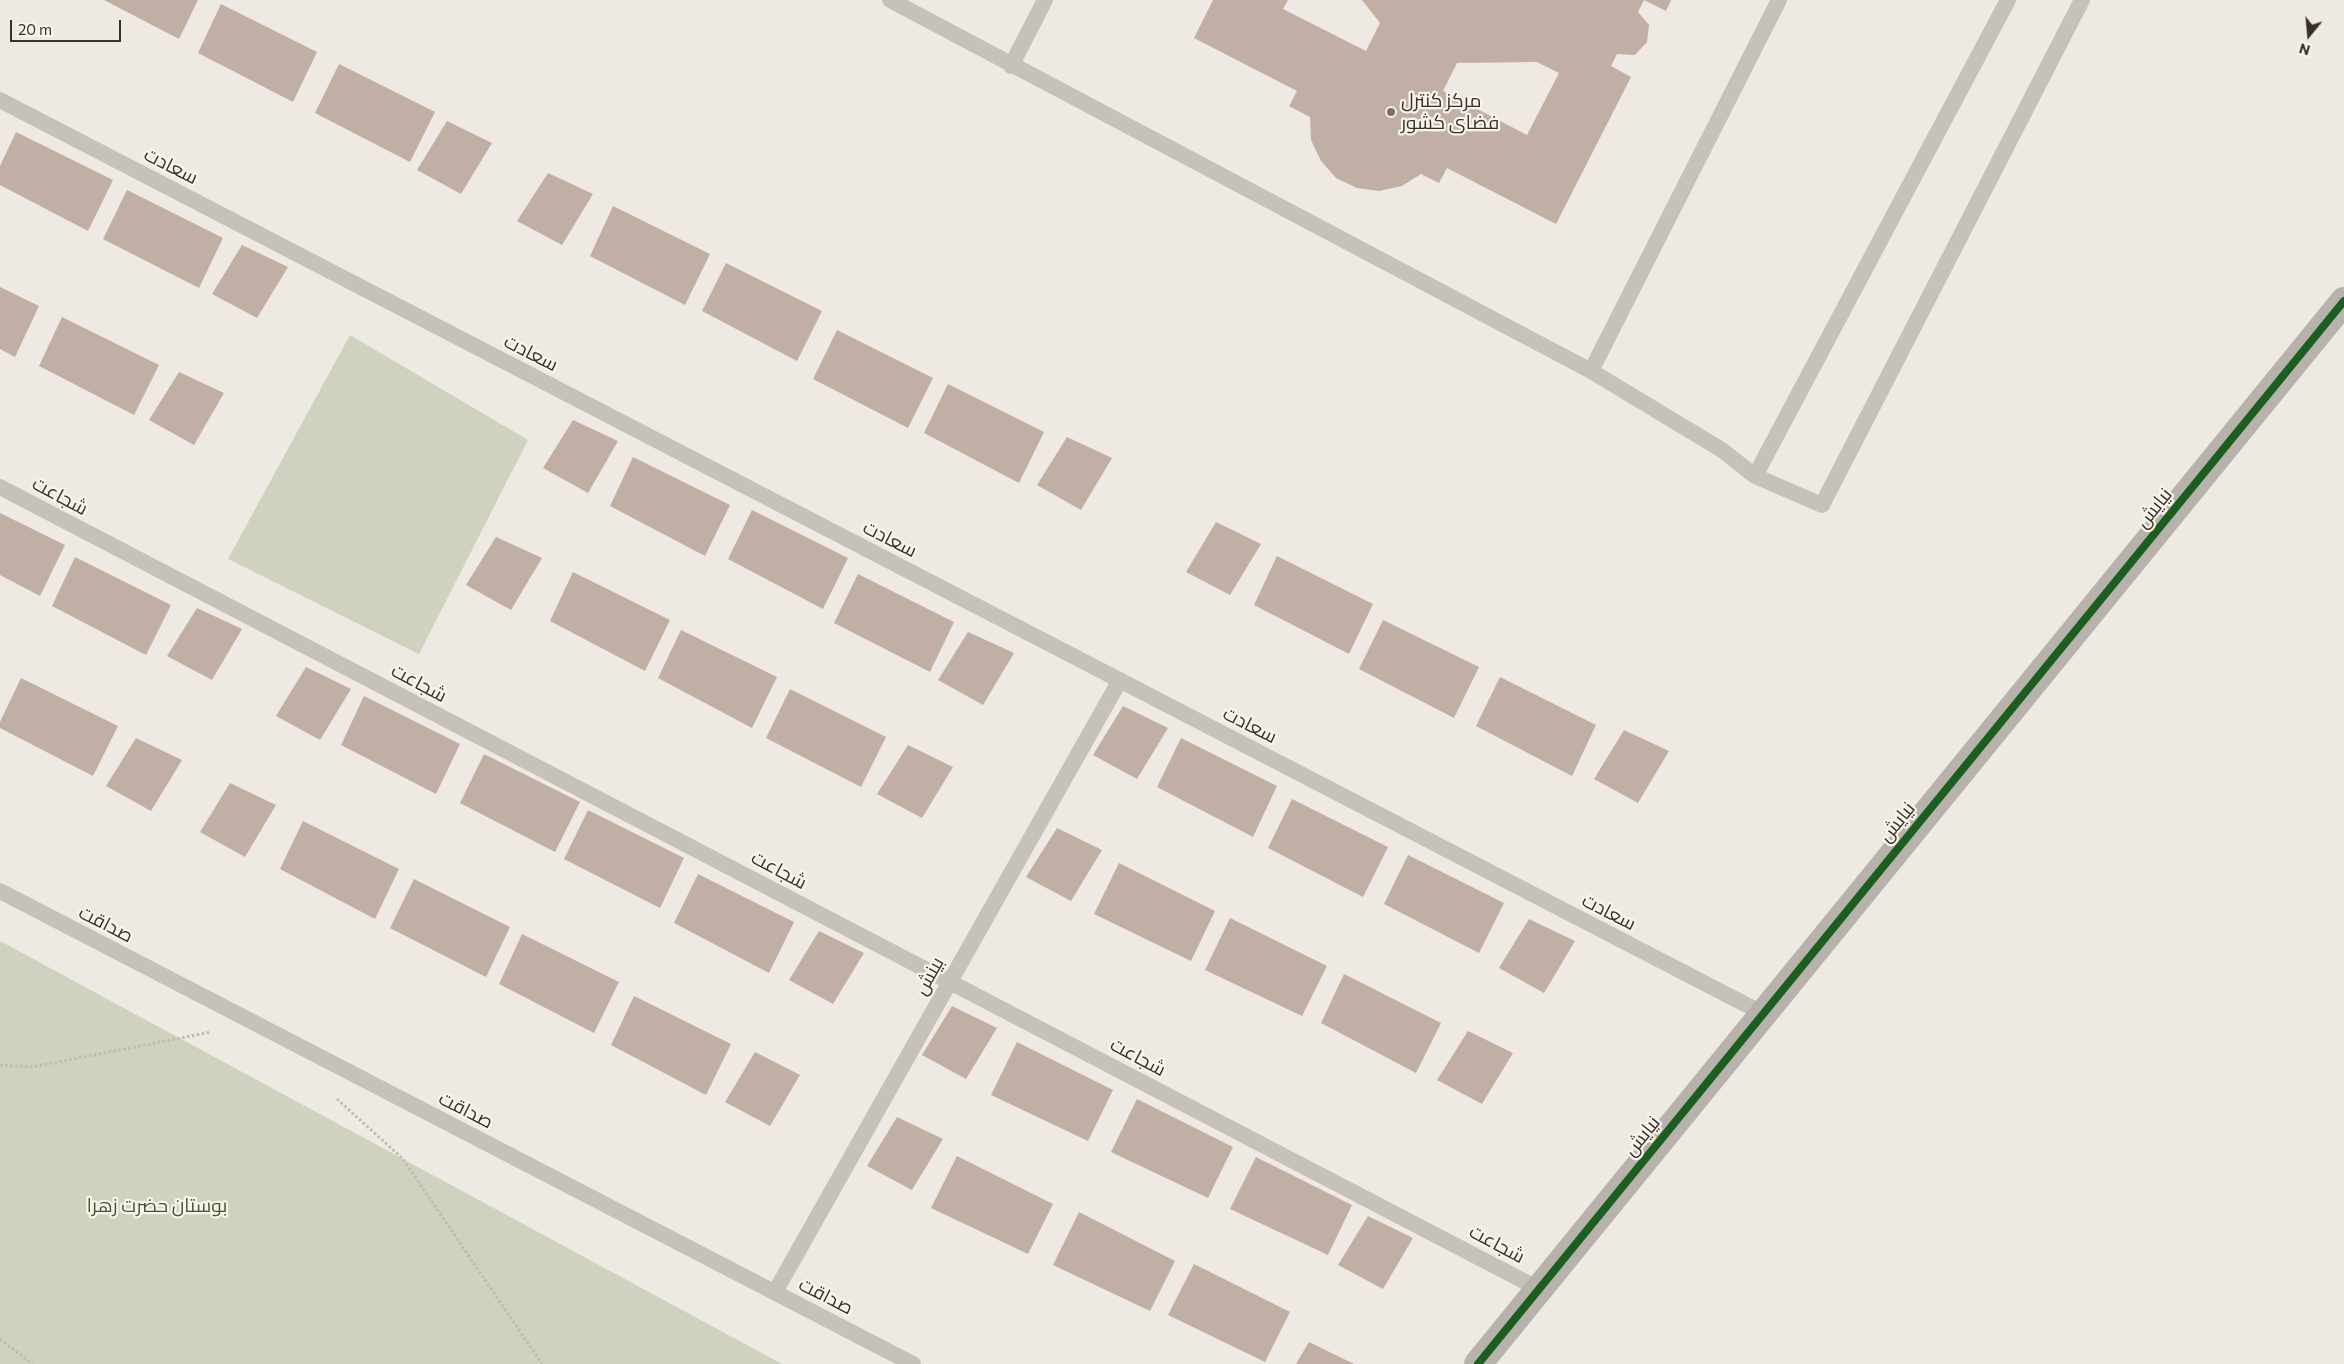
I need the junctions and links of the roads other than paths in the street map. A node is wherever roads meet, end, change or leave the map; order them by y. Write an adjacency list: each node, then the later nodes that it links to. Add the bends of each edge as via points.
1 (890, 0): 6 (lane)
2 (1045, 0): 6 (lane)
3 (1779, 0): 9 (lane)
4 (2008, 0): 10 (lane)
5 (2082, 0): 10 (lane, via 1822,505)
6 (1011, 66): 9 (lane)
7 (0, 100): 12 (lane, سعادت)
8 (2344, 301): 15 (street, نیایش)
9 (1591, 371): 10 (lane, via 1722,450)
10 (1755, 476)
11 (0, 487): 14 (lane, شجاعت)
12 (1120, 680): 14 (lane, بینش); 15 (lane, سعادت)
13 (0, 891): 17 (lane, صداقت)
14 (949, 982): 16 (lane, شجاعت); 17 (lane, بینش)
15 (1762, 1013): 16 (street, نیایش)
16 (1539, 1289): 19 (street, نیایش)
17 (775, 1292): 18 (lane, صداقت)
18 (914, 1364)
19 (1478, 1364)

